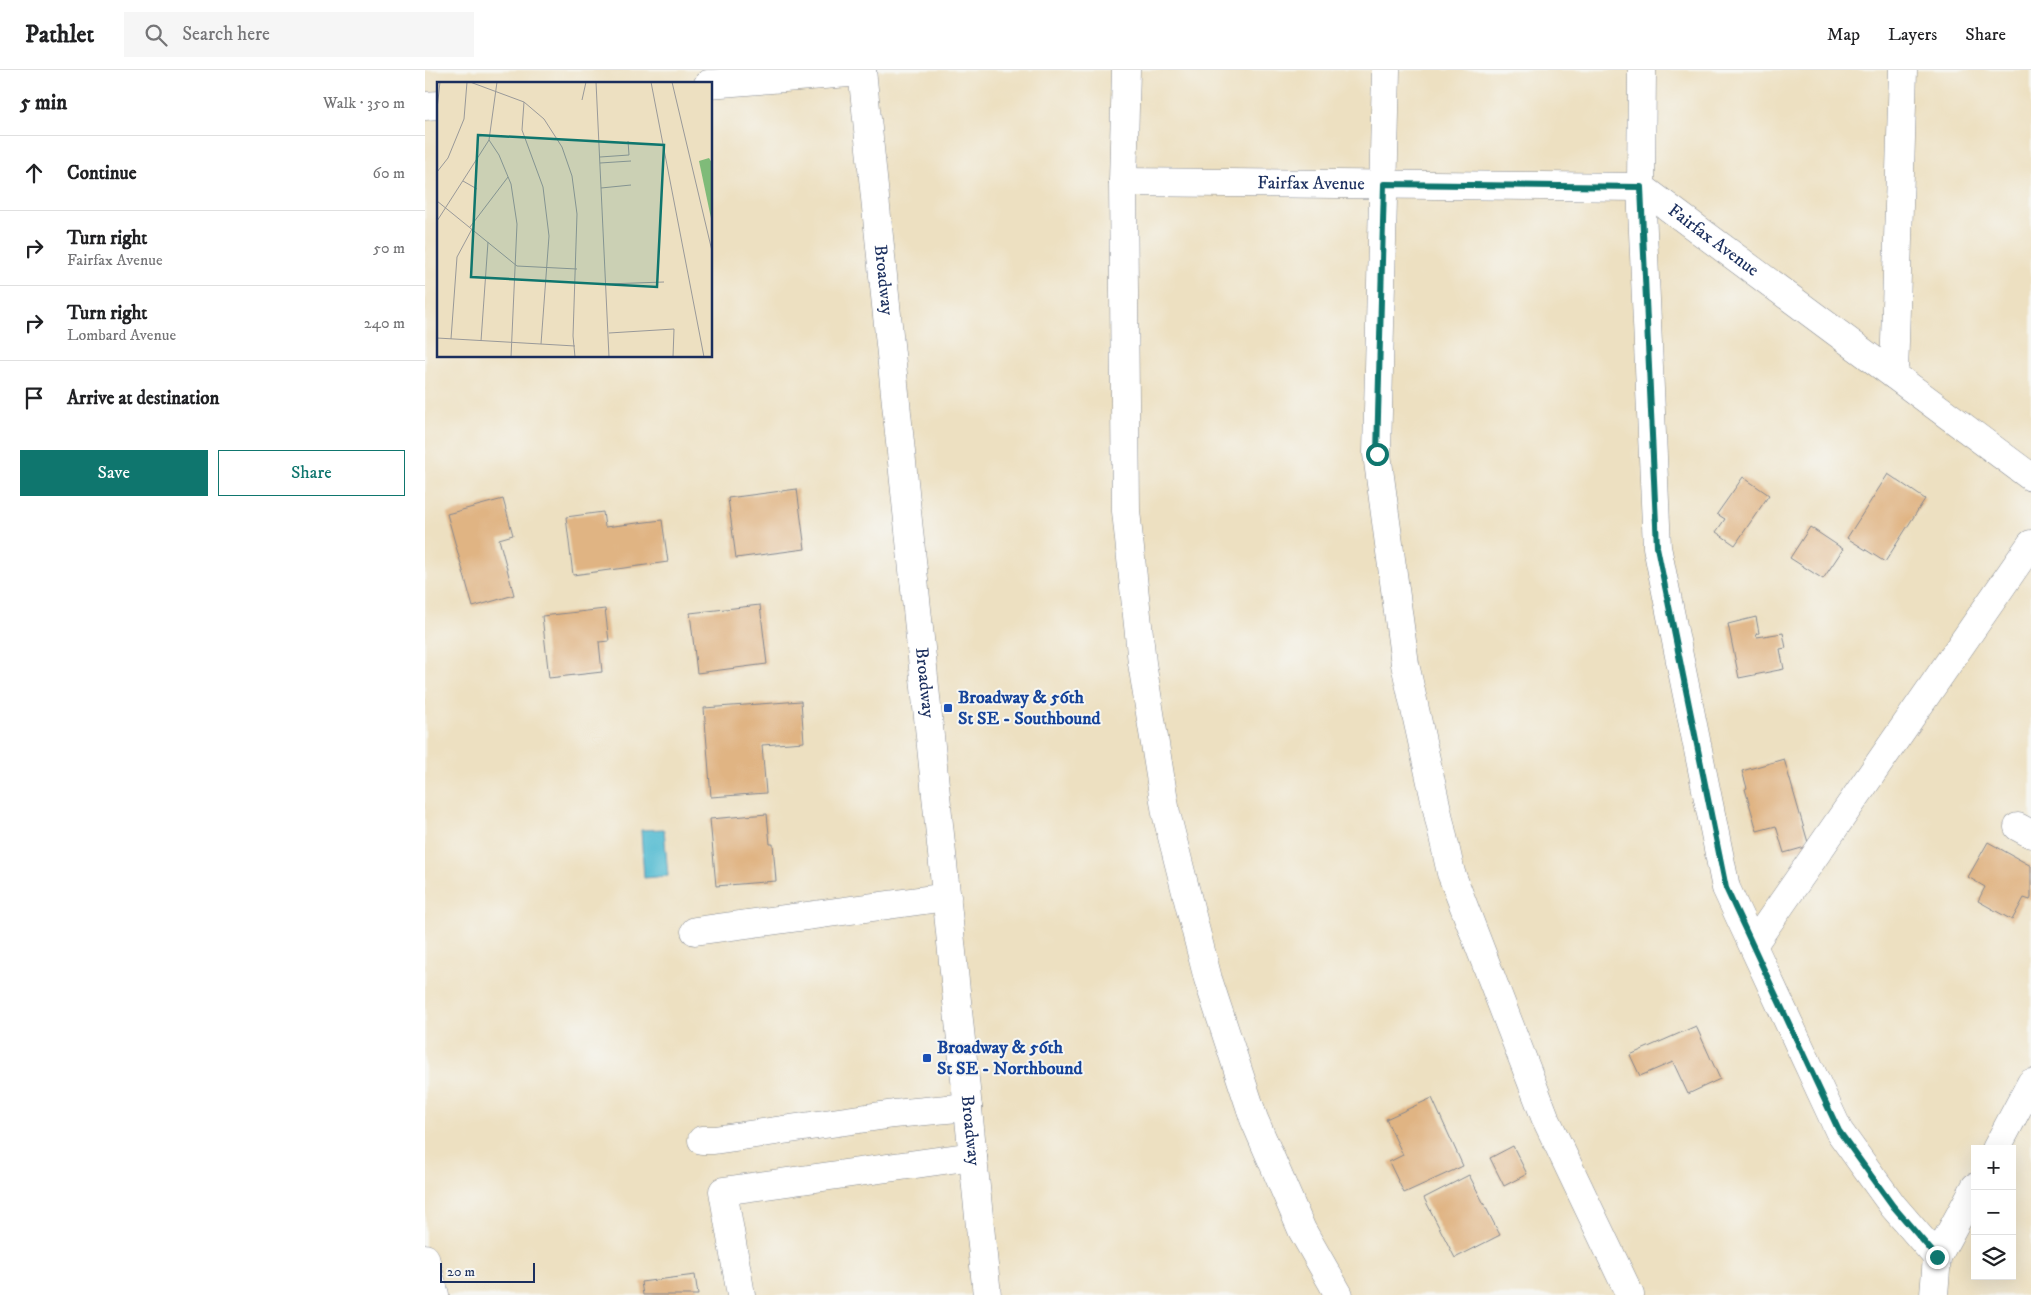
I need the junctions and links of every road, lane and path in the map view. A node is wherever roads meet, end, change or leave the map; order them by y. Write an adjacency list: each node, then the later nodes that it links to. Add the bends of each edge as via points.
1 (1126, 70): 7 (main road)
2 (1386, 70): 8 (main road)
3 (1643, 70): 9 (main road)
4 (1903, 70): 10 (main road)
5 (862, 71): 6 (main road); 13 (main road, Broadway)
6 (713, 84)
7 (1123, 182): 8 (main road, Fairfax Avenue); 27 (main road, via 1126,511 1142,663 1166,813 1208,979 1254,1119 1302,1230)
8 (1384, 184): 9 (main road, Fairfax Avenue); 28 (main road, via 1377,454 1405,664 1451,873 1545,1117)
9 (1641, 187): 10 (main road, Fairfax Avenue); 15 (main road, via 1657,547 1726,888)
10 (1894, 375): 11 (main road, Fairfax Avenue)
11 (2031, 477)
12 (2031, 544): 15 (main road)
13 (947, 897): 14 (main road); 17 (main road, Broadway)
14 (695, 931)
15 (1753, 945): 22 (main road, via 1839,1131 1893,1206)
16 (2031, 1083): 19 (main road)
17 (968, 1108): 18 (main road, via 894,1114); 20 (main road, Broadway)
18 (702, 1140)
19 (1998, 1145)
20 (973, 1156): 25 (main road, via 723,1191); 26 (main road, Broadway)
21 (1974, 1190): 22 (main road)
22 (1937, 1257): 29 (main road)
23 (425, 1258): 24 (main road)
24 (435, 1295)
25 (741, 1295)
26 (987, 1295)
27 (1339, 1295)
28 (1630, 1295)
29 (1934, 1295)

